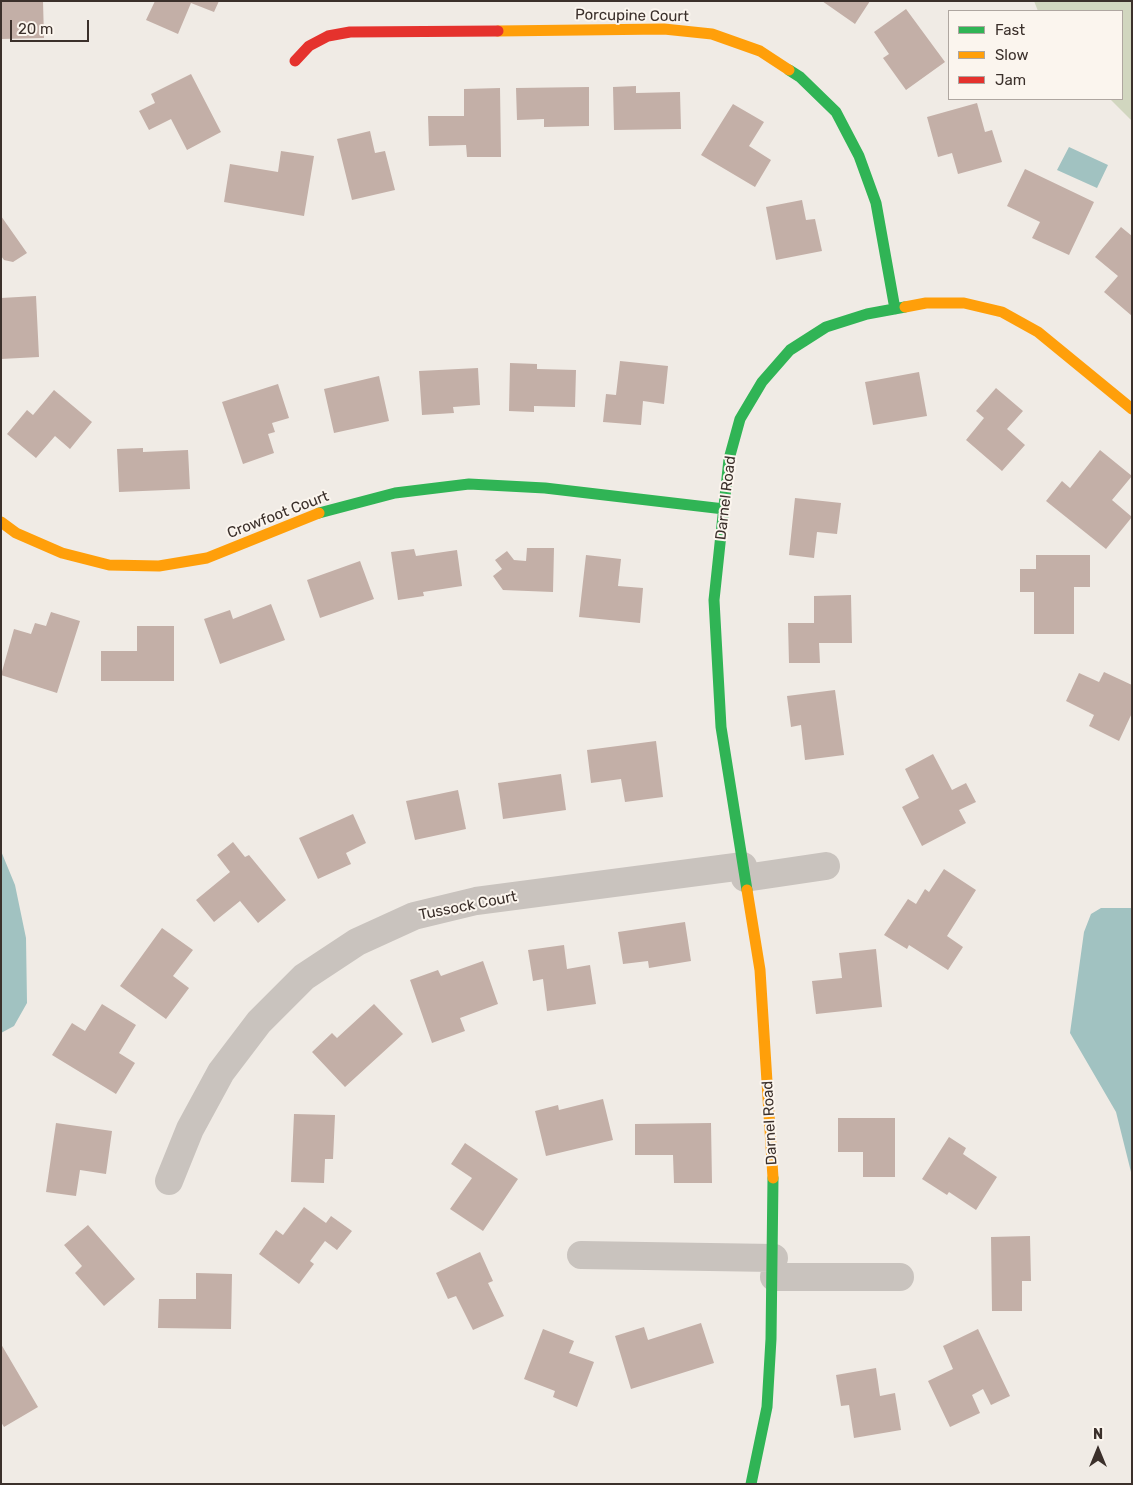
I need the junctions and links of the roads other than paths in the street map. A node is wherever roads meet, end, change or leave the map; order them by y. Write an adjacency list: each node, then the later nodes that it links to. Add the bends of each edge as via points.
1 (295, 61): 2 (street, Porcupine Court, via 309,46 328,36 350,32 664,29 712,34 760,51 800,77 836,112 860,156 876,203)
2 (895, 309): 3 (street, Darnel Road, via 926,303 964,303 1002,312 1038,332); 4 (street, Darnel Road, via 826,327 790,350 762,382 740,419 729,459)
3 (1132, 409)
4 (724, 509): 5 (street, Crowfoot Court, via 545,488 469,484 395,493 324,511 207,558 159,566 109,565 62,553 16,533); 7 (street, Darnel Road, via 714,600 717,663 721,727)
5 (1, 522)
6 (826, 866): 7 (street)
7 (744, 872): 8 (street, Tussock Court, via 476,901 414,916 357,942 304,977 259,1022 221,1072 190,1129); 10 (street, Darnel Road, via 760,970 769,1089)
8 (169, 1181)
9 (581, 1255): 10 (street)
10 (774, 1267): 11 (street); 12 (street, Darnel Road, via 767,1407)
11 (900, 1277)
12 (751, 1484)

